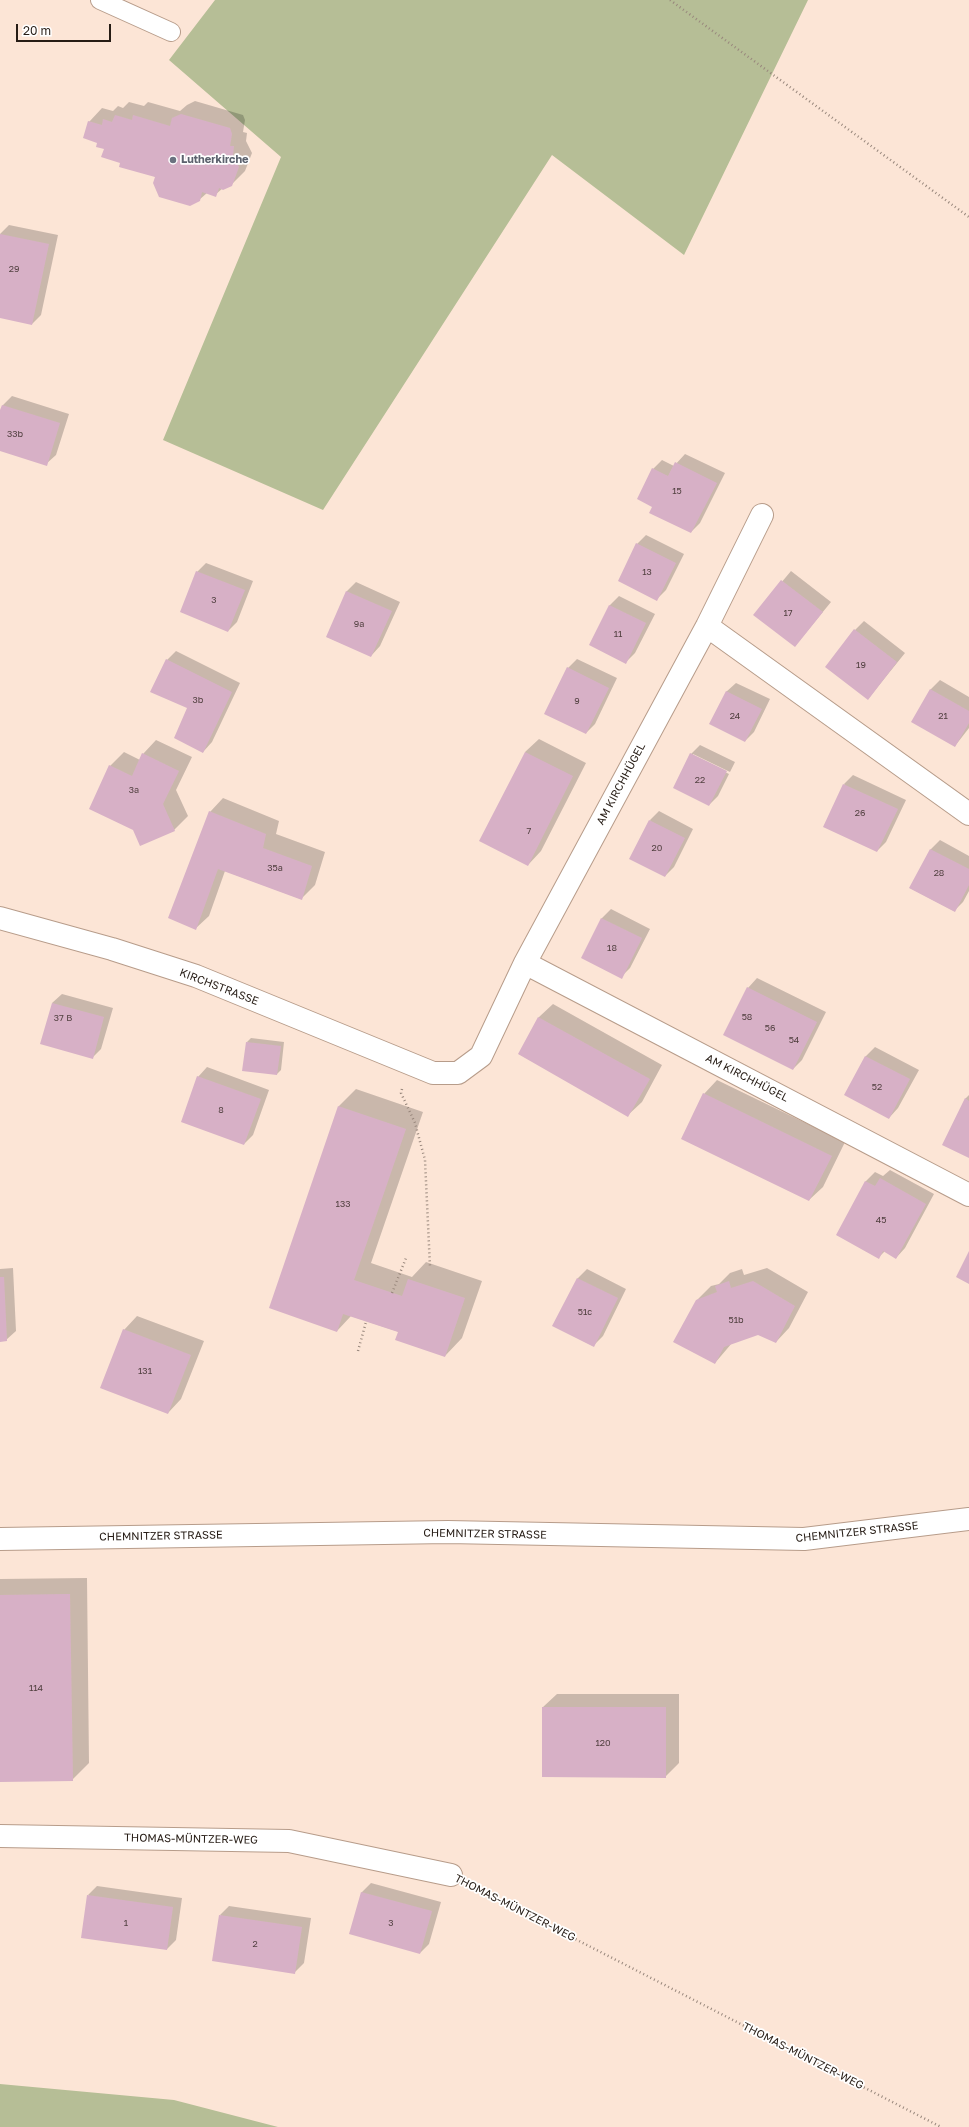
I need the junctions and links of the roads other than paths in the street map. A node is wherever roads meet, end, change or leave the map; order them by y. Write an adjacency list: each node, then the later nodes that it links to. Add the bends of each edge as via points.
1 (100, 0): 2 (lane)
2 (171, 32)
3 (762, 515): 4 (street, AM KIRCHHÜGEL)
4 (707, 626): 5 (street); 7 (street, AM KIRCHHÜGEL)
5 (969, 814)
6 (0, 918): 8 (street, KIRCHSTRASSE, via 112,949 196,976)
7 (525, 963): 8 (street, AM KIRCHHÜGEL, via 481,1056 458,1073); 9 (street, AM KIRCHHÜGEL)
8 (432, 1073)
9 (969, 1195)
10 (969, 1519): 11 (street, CHEMNITZER STRASSE, via 804,1539 448,1532)
11 (0, 1539)
12 (0, 1836): 13 (street, THOMAS-MÜNTZER-WEG, via 289,1841)
13 (451, 1875)

